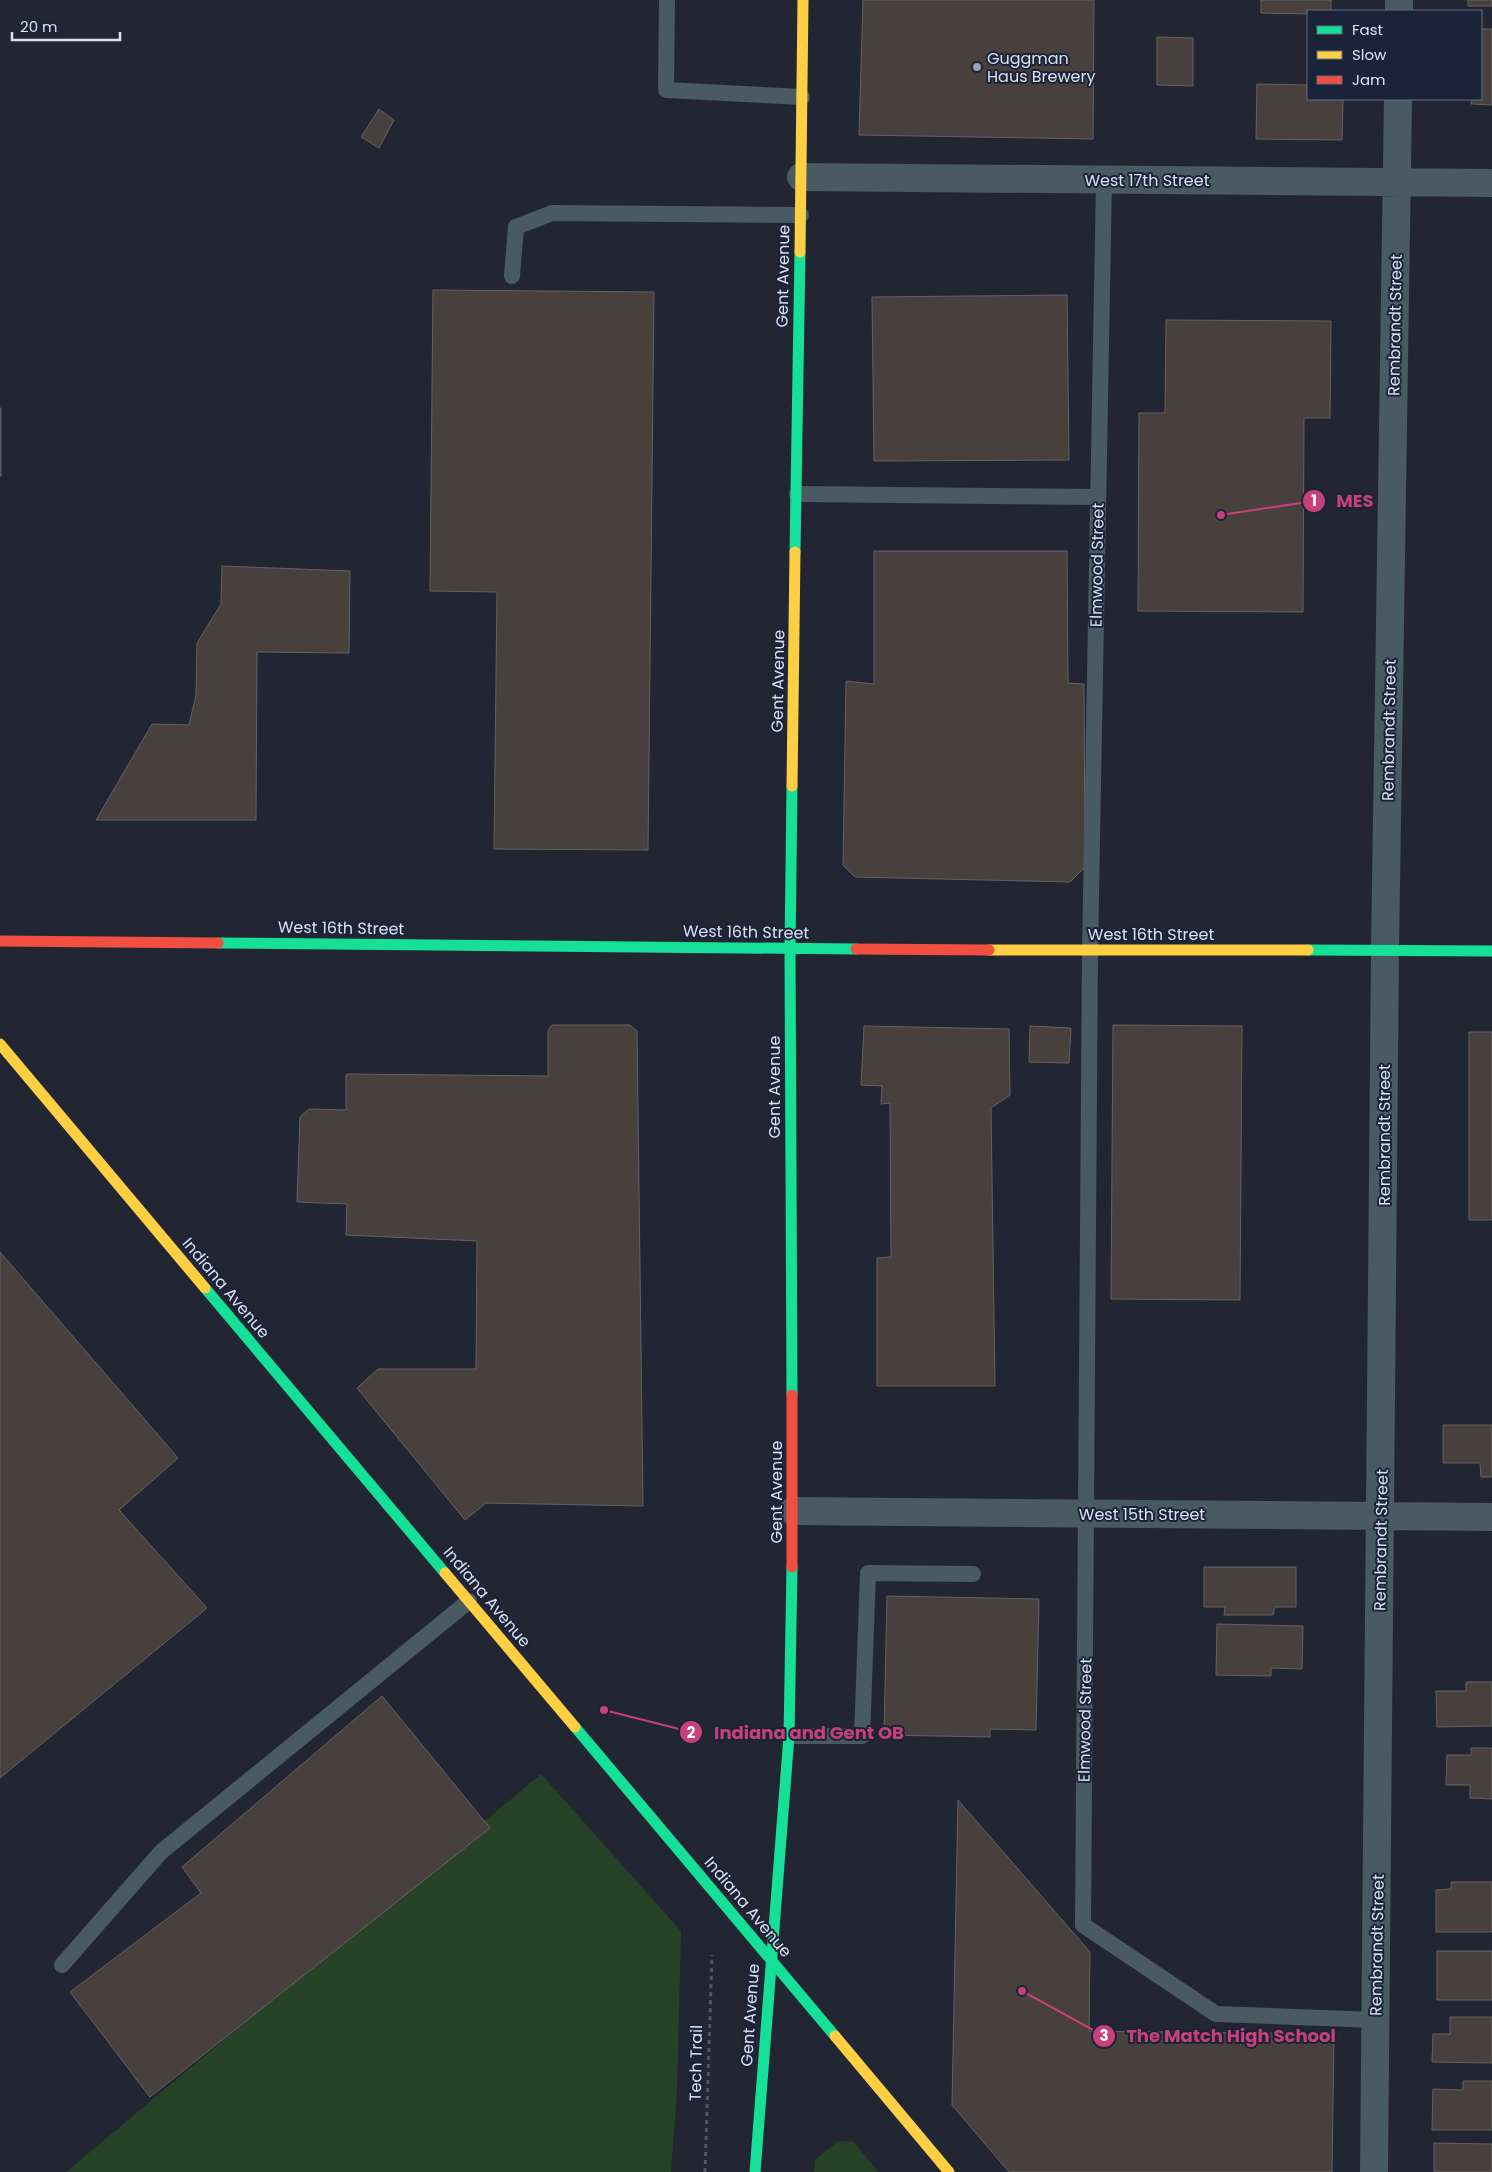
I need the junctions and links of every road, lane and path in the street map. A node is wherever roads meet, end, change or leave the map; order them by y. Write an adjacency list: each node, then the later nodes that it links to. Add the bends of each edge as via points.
1 (668, 0): 3 (lane, via 666,90)
2 (804, 0): 3 (main road, Gent Avenue)
3 (802, 97): 5 (main road, Gent Avenue)
4 (1398, 100): 7 (street, Rembrandt Street)
5 (801, 177): 6 (street, West 17th Street); 9 (main road, Gent Avenue)
6 (1104, 180): 7 (street, West 17th Street); 12 (lane, Elmwood Street)
7 (1397, 182): 8 (street, West 17th Street); 16 (street, Rembrandt Street)
8 (1492, 182)
9 (800, 215): 10 (lane, via 552,213 516,227); 11 (main road, Gent Avenue)
10 (512, 276)
11 (797, 494): 12 (lane); 14 (main road, Gent Avenue)
12 (1098, 497): 15 (lane, Elmwood Street)
13 (0, 941): 14 (main road, West 16th Street)
14 (790, 949): 15 (main road, West 16th Street); 19 (main road, Gent Avenue)
15 (1090, 950): 16 (main road, West 16th Street); 20 (lane, Elmwood Street)
16 (1385, 951): 17 (main road, West 16th Street); 21 (street, Rembrandt Street)
17 (1492, 951)
18 (0, 1044): 24 (main road, Indiana Avenue)
19 (793, 1511): 20 (street, West 15th Street); 25 (main road, Gent Avenue)
20 (1088, 1514): 21 (street, West 15th Street); 29 (lane, Elmwood Street, via 1084,1925 1216,2014)
21 (1382, 1516): 22 (street, West 15th Street); 29 (street, Rembrandt Street)
22 (1492, 1517)
23 (973, 1574): 25 (lane, via 868,1574 862,1736)
24 (469, 1601): 27 (main road, Indiana Avenue); 28 (lane, via 161,1852)
25 (789, 1736): 27 (main road, Gent Avenue)
26 (712, 1955): 30 (path, Tech Trail)
27 (770, 1958): 31 (main road, Gent Avenue); 32 (main road, Indiana Avenue)
28 (62, 1966)
29 (1376, 2020): 33 (street, Rembrandt Street)
30 (705, 2172)
31 (755, 2172)
32 (949, 2172)
33 (1374, 2172)

